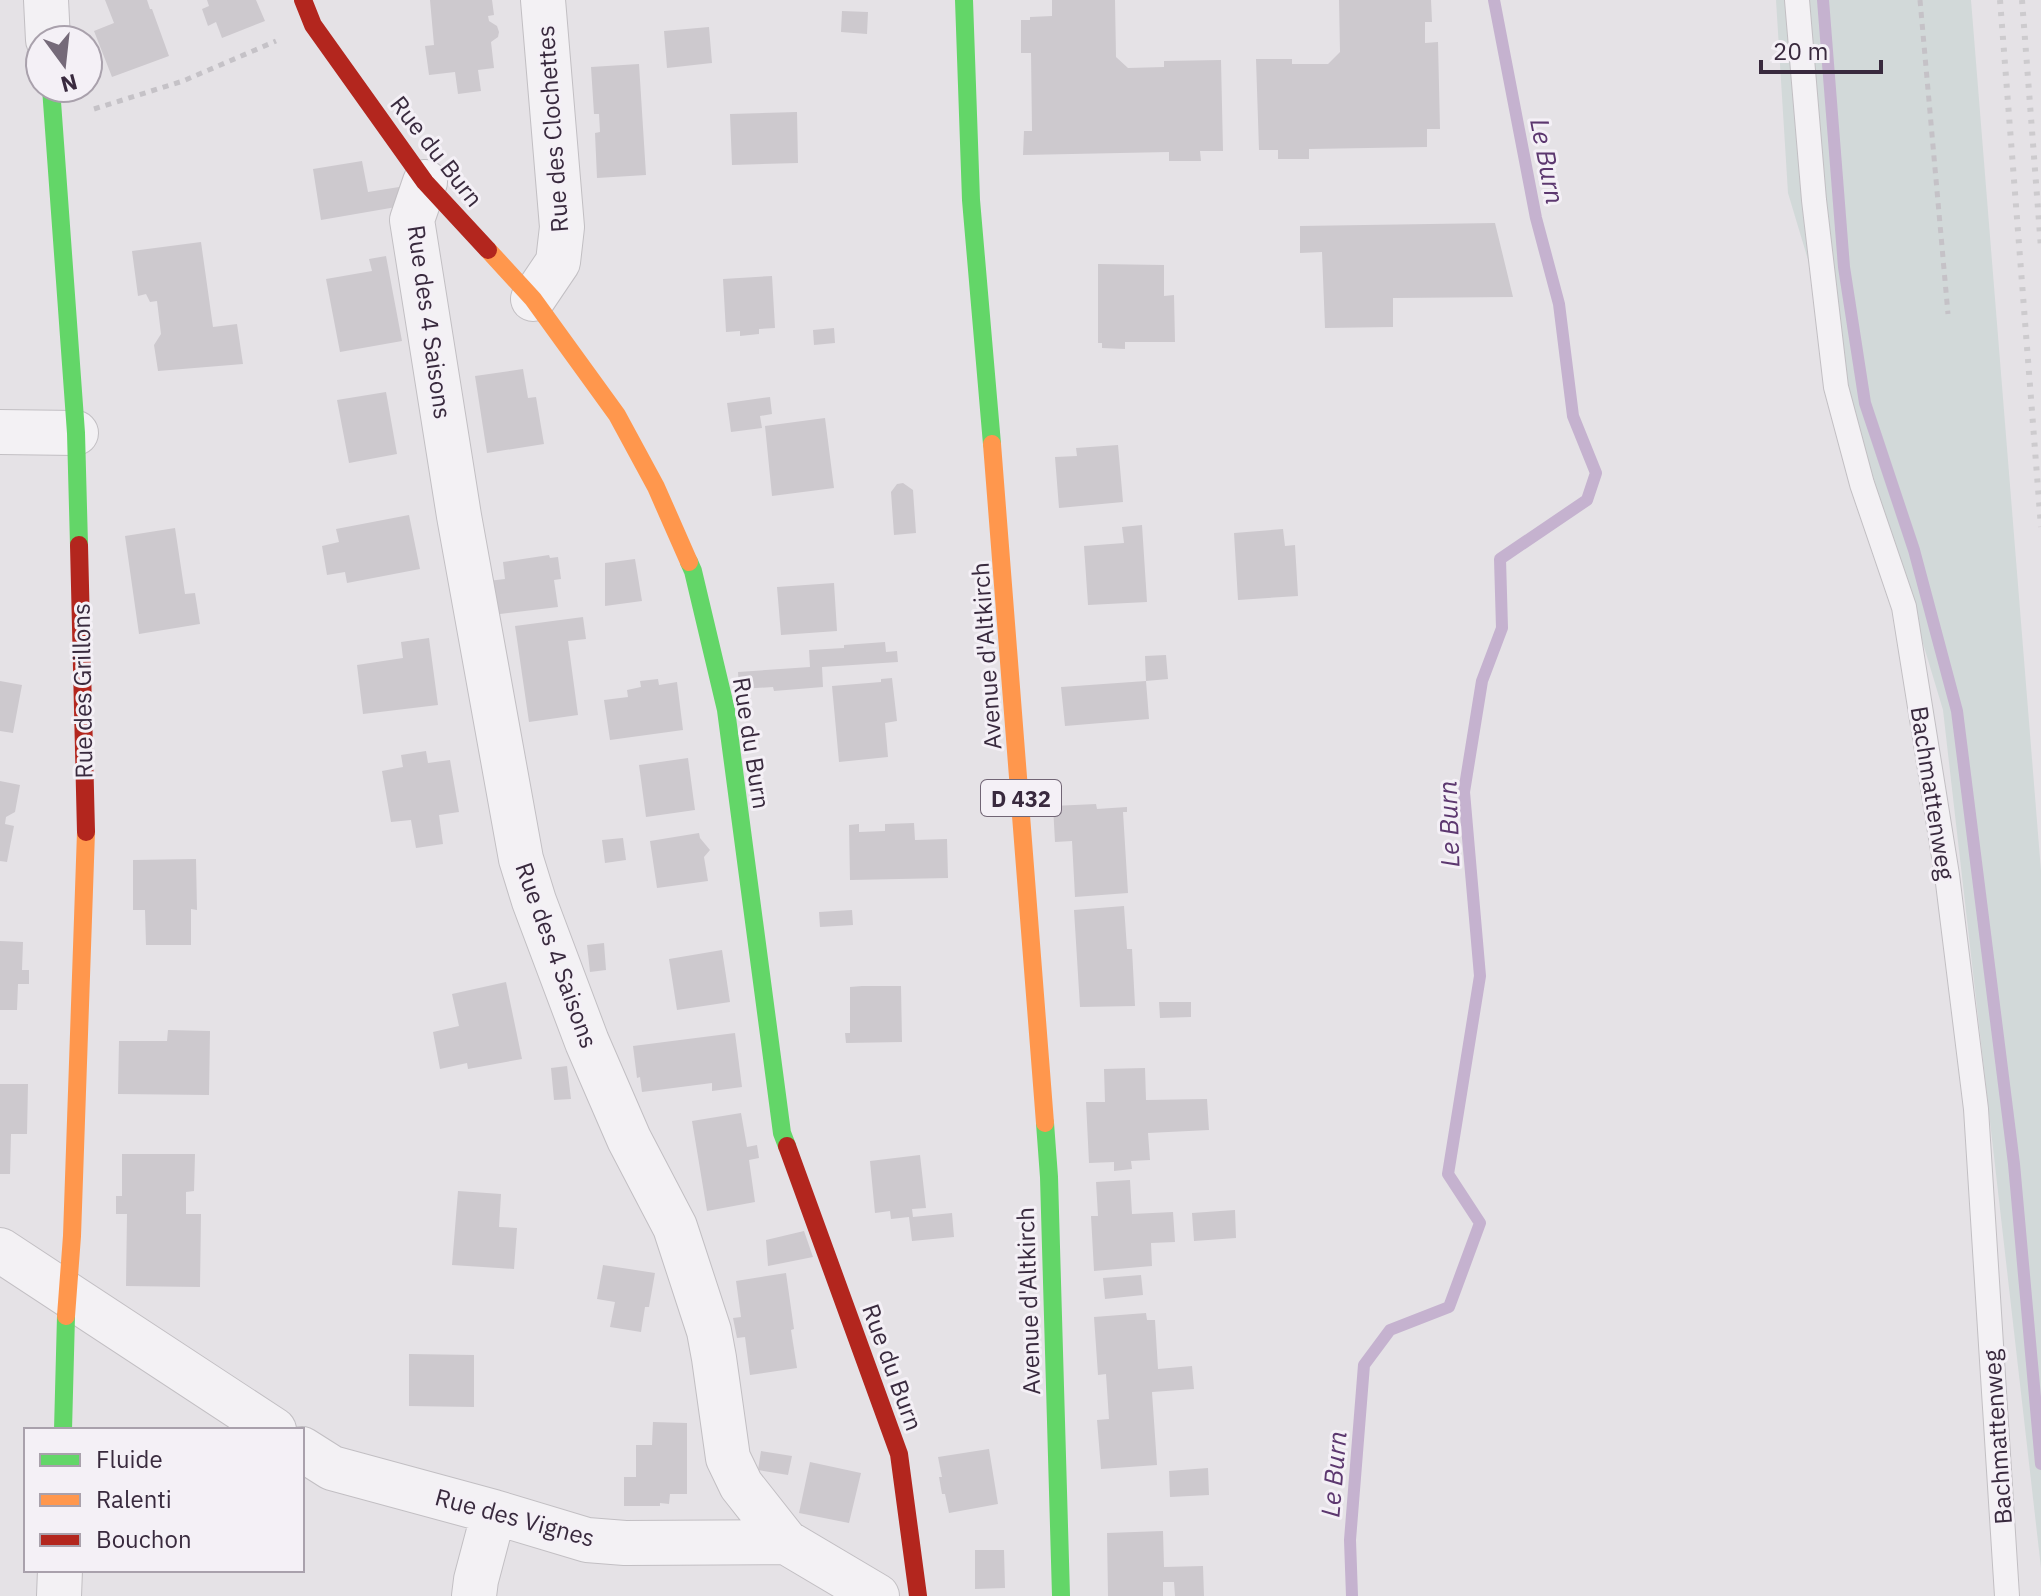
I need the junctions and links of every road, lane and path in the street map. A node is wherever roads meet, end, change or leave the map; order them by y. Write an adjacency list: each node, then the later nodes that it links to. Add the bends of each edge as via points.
1 (46, 0): 7 (street)
2 (303, 0): 8 (street, Rue du Burn)
3 (543, 0): 12 (street, Rue des Clochettes, via 562,227 558,262)
4 (964, 0): 28 (street, Avenue d'Altkirch / D 432, via 971,200 1049,1177)
5 (1797, 0): 29 (lane, Bachmattenweg, via 1836,387 1904,607 1947,875 1976,1109)
6 (1920, 0): 13 (path)
7 (47, 24)
8 (313, 25): 10 (path, via 183,81); 11 (street, Rue du Burn)
9 (52, 104): 10 (street, Rue des Grillons)
10 (54, 121): 15 (street, Rue des Grillons)
11 (425, 182): 12 (street, Rue du Burn); 22 (street, Rue des 4 Saisons, via 412,220 521,859 587,1042 675,1227 709,1331 728,1458 741,1485)
12 (533, 299): 27 (street, Rue du Burn, via 617,415 693,571 726,710 782,1133 899,1454)
13 (1948, 314)
14 (0, 432): 15 (street)
15 (76, 433): 17 (street, Rue des Grillons, via 86,851)
16 (0, 1250): 17 (street)
17 (67, 1295): 18 (street, Rue des Grillons); 19 (street)
18 (63, 1428)
19 (271, 1428)
20 (304, 1450): 21 (street, Rue des Vignes, via 332,1468)
21 (494, 1512): 22 (street, Rue des Vignes, via 587,1540); 25 (street)
22 (786, 1542): 26 (street, Rue des 4 Saisons)
23 (60, 1572): 24 (street)
24 (59, 1596)
25 (474, 1596)
26 (877, 1596)
27 (918, 1596)
28 (1061, 1596)
29 (2007, 1596)

